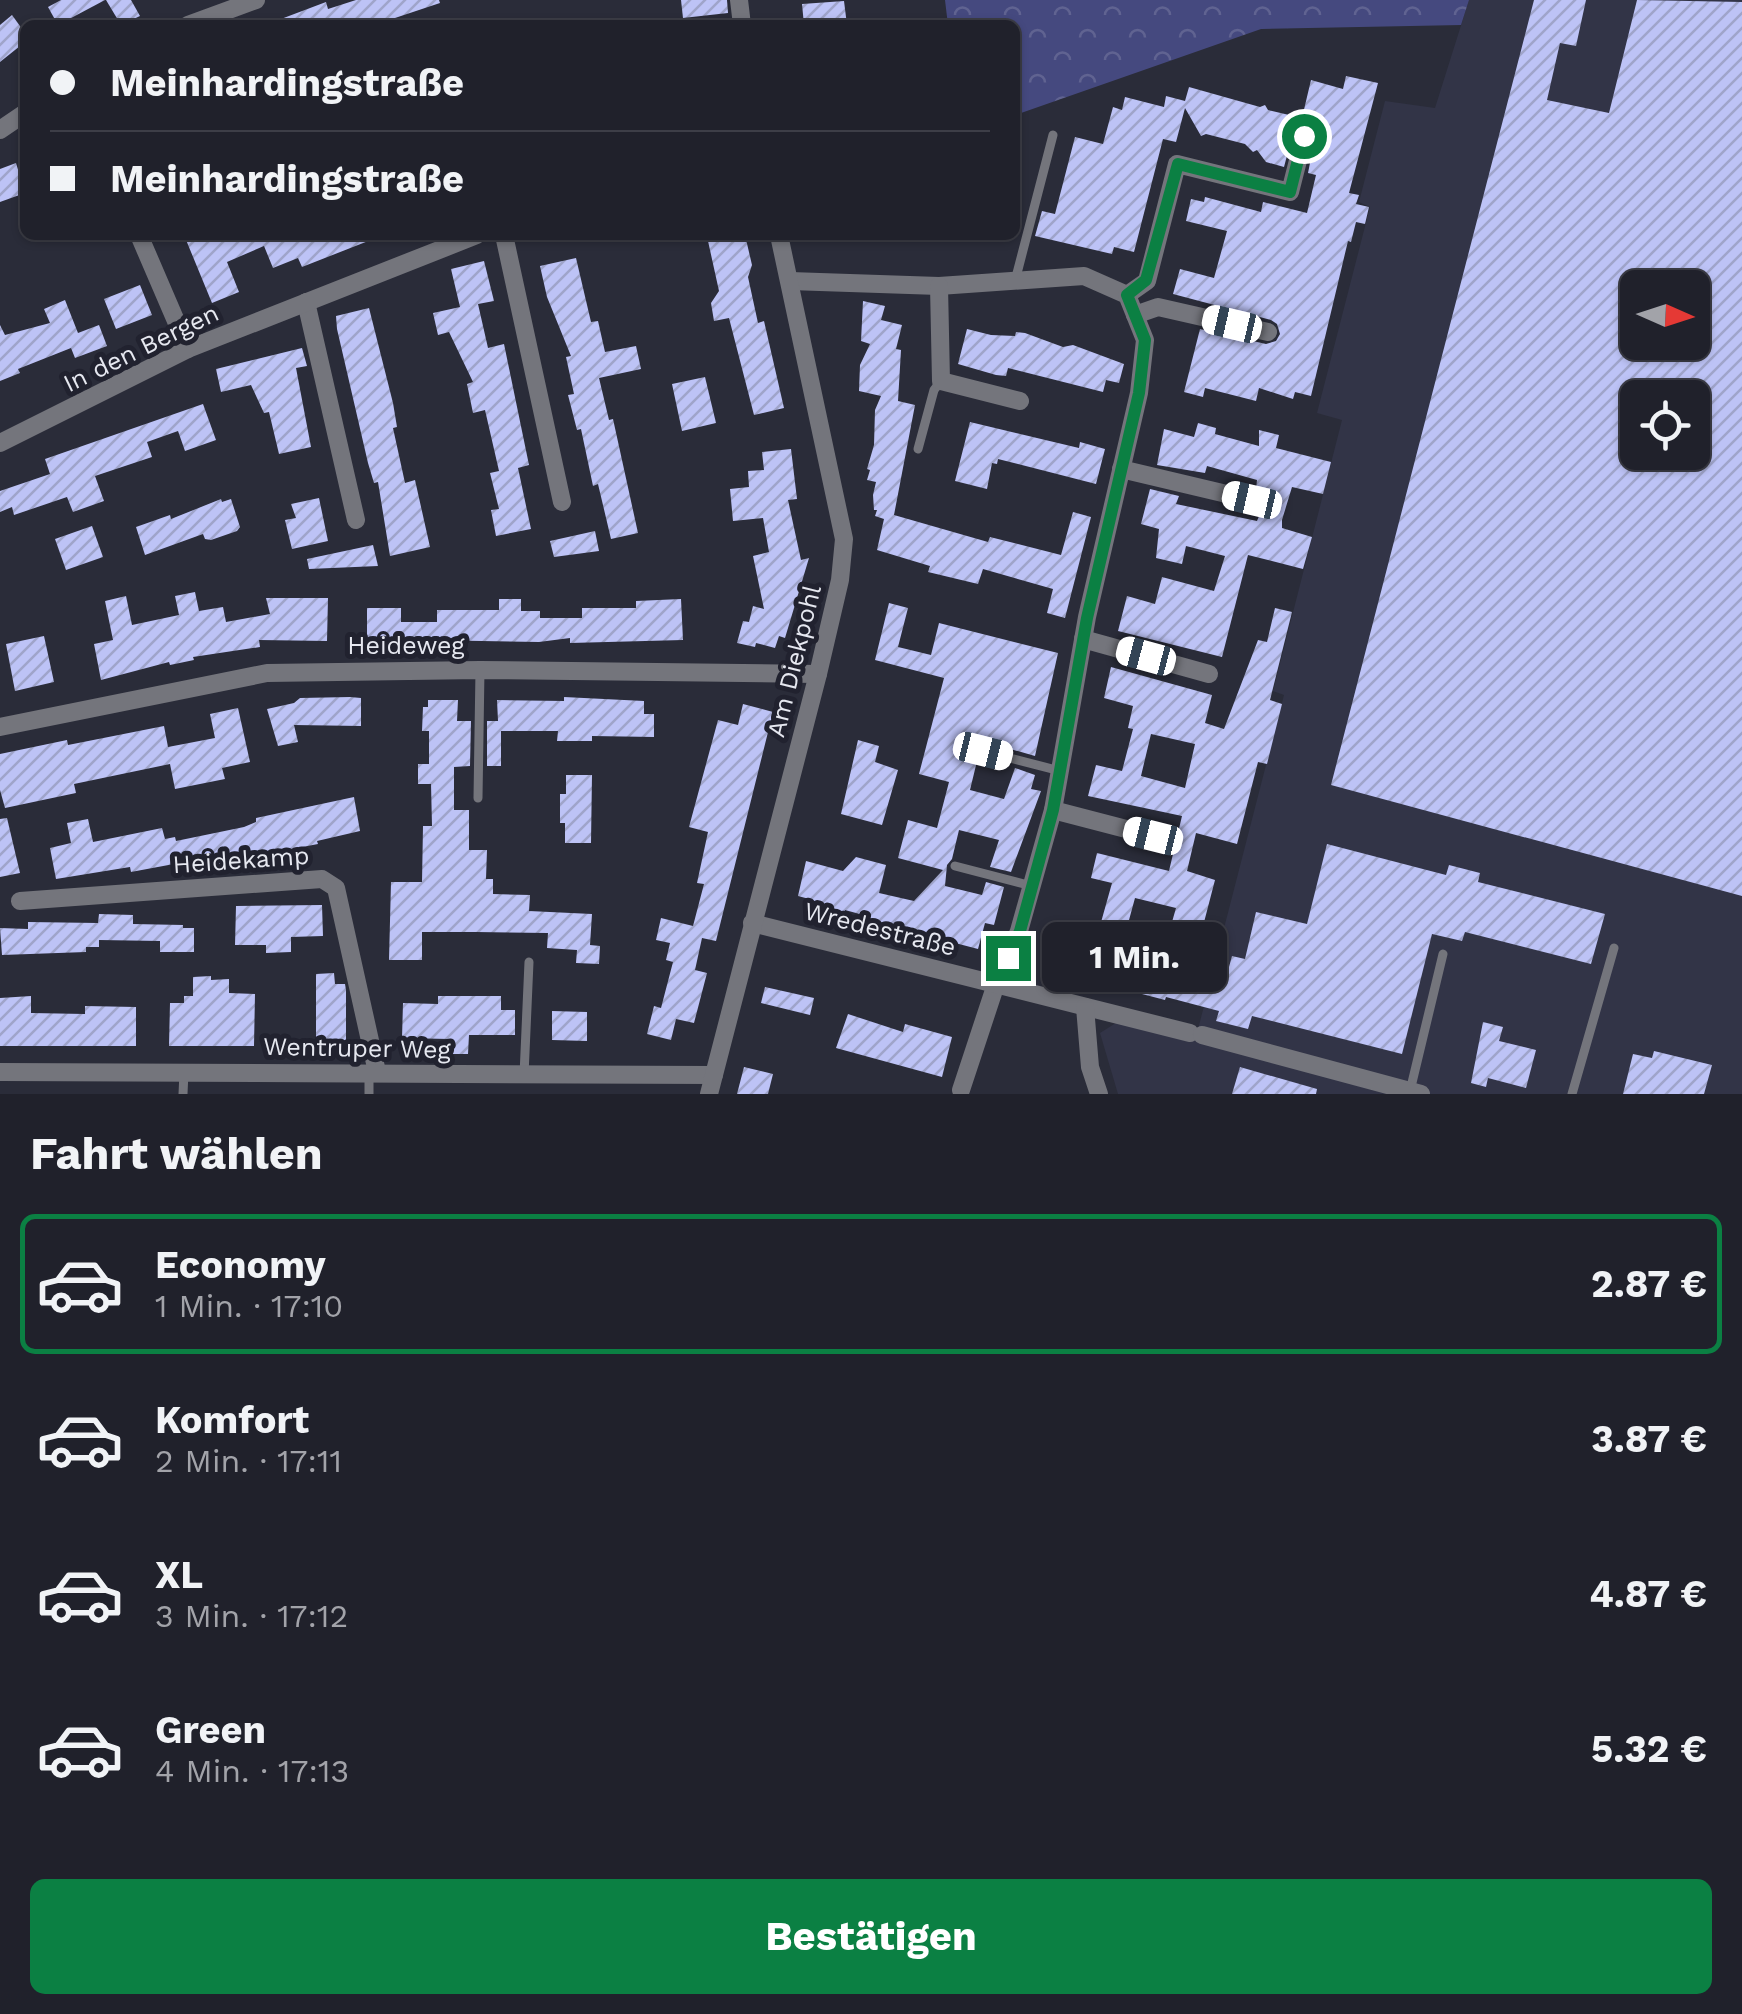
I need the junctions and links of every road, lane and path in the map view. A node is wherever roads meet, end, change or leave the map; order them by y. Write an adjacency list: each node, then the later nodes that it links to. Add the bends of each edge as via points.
1 (256, 0): 2 (street)
2 (202, 20)
3 (1053, 135): 10 (lane)
4 (1304, 136): 12 (street, via 1290,192 1178,164 1146,280)
5 (140, 240): 16 (street)
6 (464, 240): 13 (street, In den Bergen)
7 (505, 240): 23 (street)
8 (780, 240): 9 (street, Am Diekpohl)
9 (790, 281): 11 (street); 27 (street, Am Diekpohl, via 844,540)
10 (1015, 281): 11 (street); 12 (street, via 1084,276)
11 (939, 286): 17 (street)
12 (1127, 295): 14 (street)
13 (306, 302): 16 (street, In den Bergen); 24 (street)
14 (1135, 315): 15 (street, via 1158,307); 21 (street, via 1145,340)
15 (1268, 332)
16 (188, 349): 19 (street, In den Bergen)
17 (941, 381): 18 (street); 20 (lane)
18 (1020, 401)
19 (0, 443)
20 (918, 448)
21 (1122, 469): 22 (street); 25 (street)
22 (1252, 500)
23 (562, 502)
24 (356, 520)
25 (1083, 640): 28 (street); 31 (street)
26 (480, 670): 27 (street, Heideweg); 29 (street, Heideweg, via 267,674); 32 (lane)
27 (818, 674): 38 (street, Am Diekpohl)
28 (1209, 674)
29 (0, 728)
30 (983, 751): 31 (lane)
31 (1060, 771): 33 (street)
32 (478, 798)
33 (1053, 810): 34 (street); 36 (street)
34 (1153, 836)
35 (955, 866): 36 (lane)
36 (1032, 886): 42 (street)
37 (20, 900): 46 (street, Heidekamp, via 322,879 336,888)
38 (752, 923): 42 (street, Wredestraße); 48 (street, Am Diekpohl)
39 (1614, 948): 54 (lane)
40 (1443, 954): 50 (lane)
41 (530, 962): 47 (lane)
42 (996, 984): 43 (street, Wredestraße); 49 (street)
43 (1085, 1007): 50 (street, Wredestraße); 53 (street)
44 (0, 1072): 45 (street, Wentruper Weg)
45 (184, 1072): 46 (street, Wentruper Weg); 51 (lane)
46 (373, 1072): 47 (street, Wentruper Weg); 52 (lane)
47 (524, 1076): 48 (street, Wentruper Weg)
48 (711, 1085)
49 (961, 1090)
50 (1415, 1092)
51 (184, 1094)
52 (369, 1094)
53 (1099, 1094)
54 (1572, 1094)

